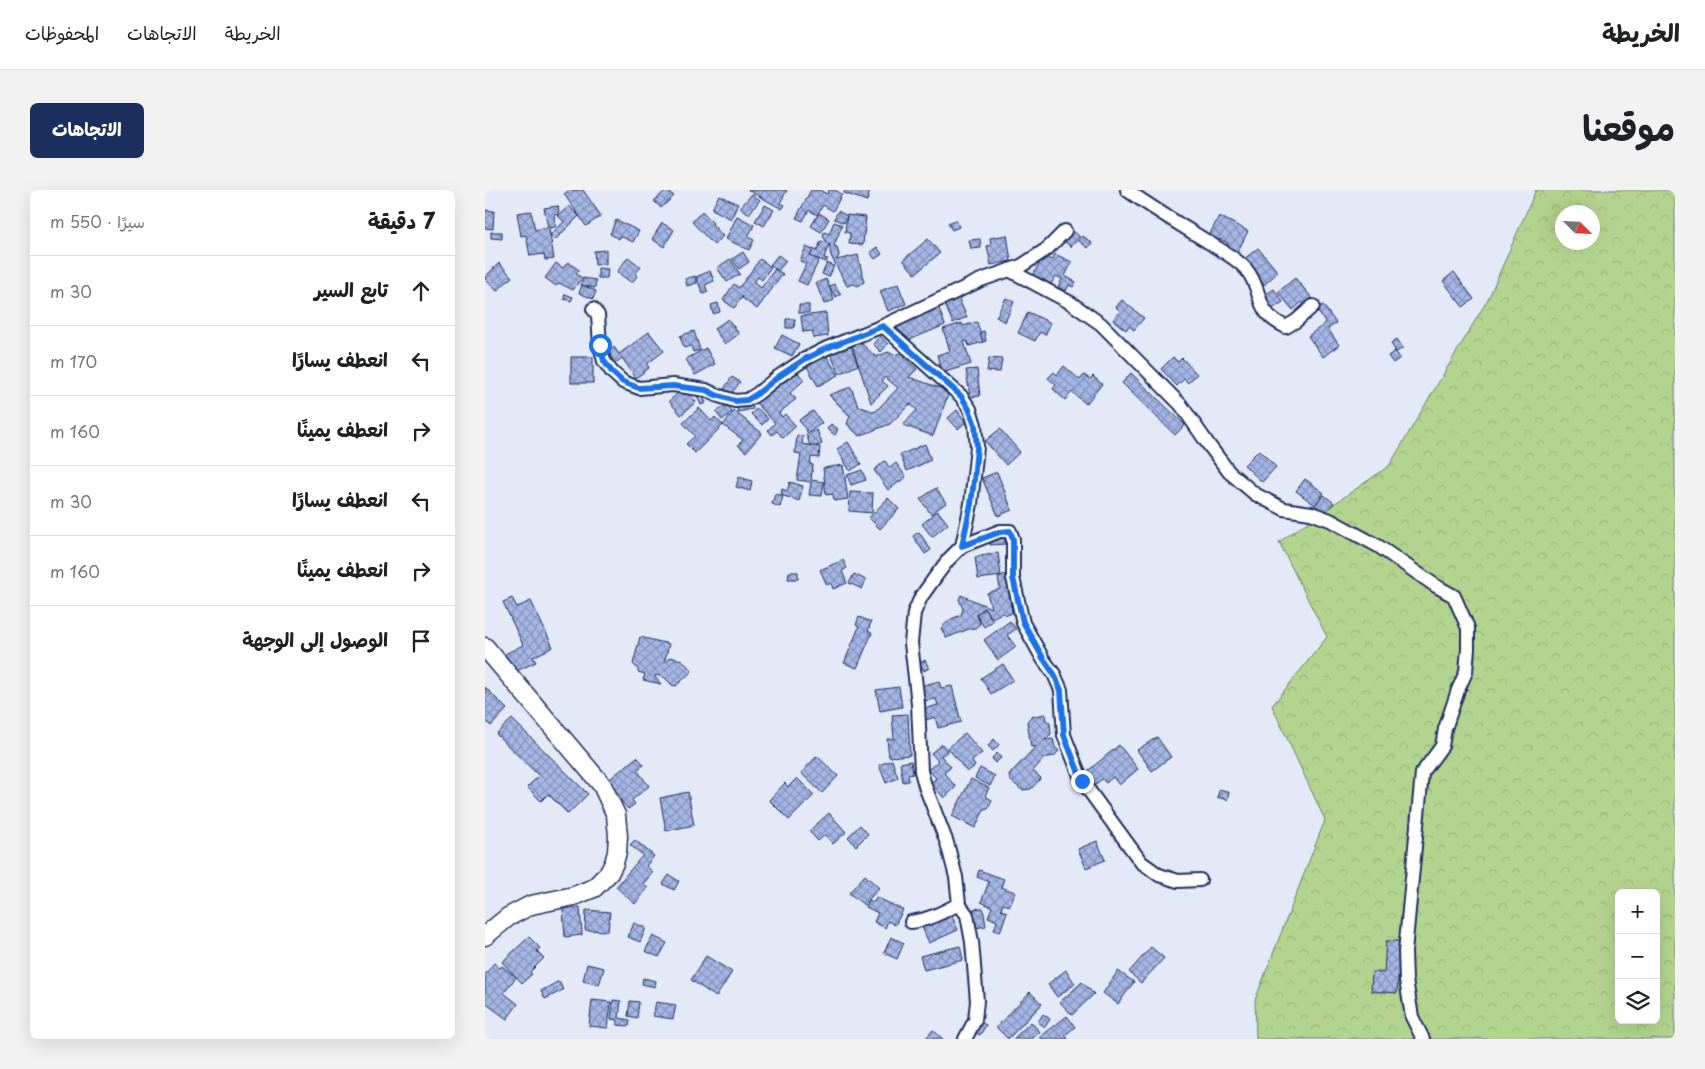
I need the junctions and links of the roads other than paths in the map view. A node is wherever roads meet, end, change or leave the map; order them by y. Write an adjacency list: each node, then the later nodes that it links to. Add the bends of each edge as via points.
1 (1127, 190): 4 (street, via 1246,269 1263,310 1274,322 1286,327)
2 (1065, 231): 3 (street, via 1047,249)
3 (1009, 270): 6 (street); 14 (street, via 1071,303 1101,324 1181,405 1229,472 1255,494 1284,509 1330,520 1378,546 1454,596 1468,628 1466,672 1442,746 1422,773 1405,952 1412,1016)
4 (1313, 306)
5 (593, 309): 6 (street, via 598,315 604,361 623,382 639,388 673,386 706,390 735,401 747,400 813,356)
6 (883, 326): 7 (street, via 961,396 975,425 977,447 973,488)
7 (962, 546): 9 (street, via 1010,531 1013,578 1023,622 1061,690 1064,735 1082,781 1141,862 1159,875 1178,881); 10 (street, via 921,598 914,613 911,643 921,772 947,843)
8 (485, 647): 12 (main road, via 602,785 616,815 618,836 614,863 594,888 574,896 531,905 508,917)
9 (1200, 880)
10 (959, 904): 11 (street, via 936,916); 13 (street, via 967,916 977,1001 975,1020)
11 (911, 922)
12 (485, 936)
13 (965, 1039)
14 (1423, 1039)

